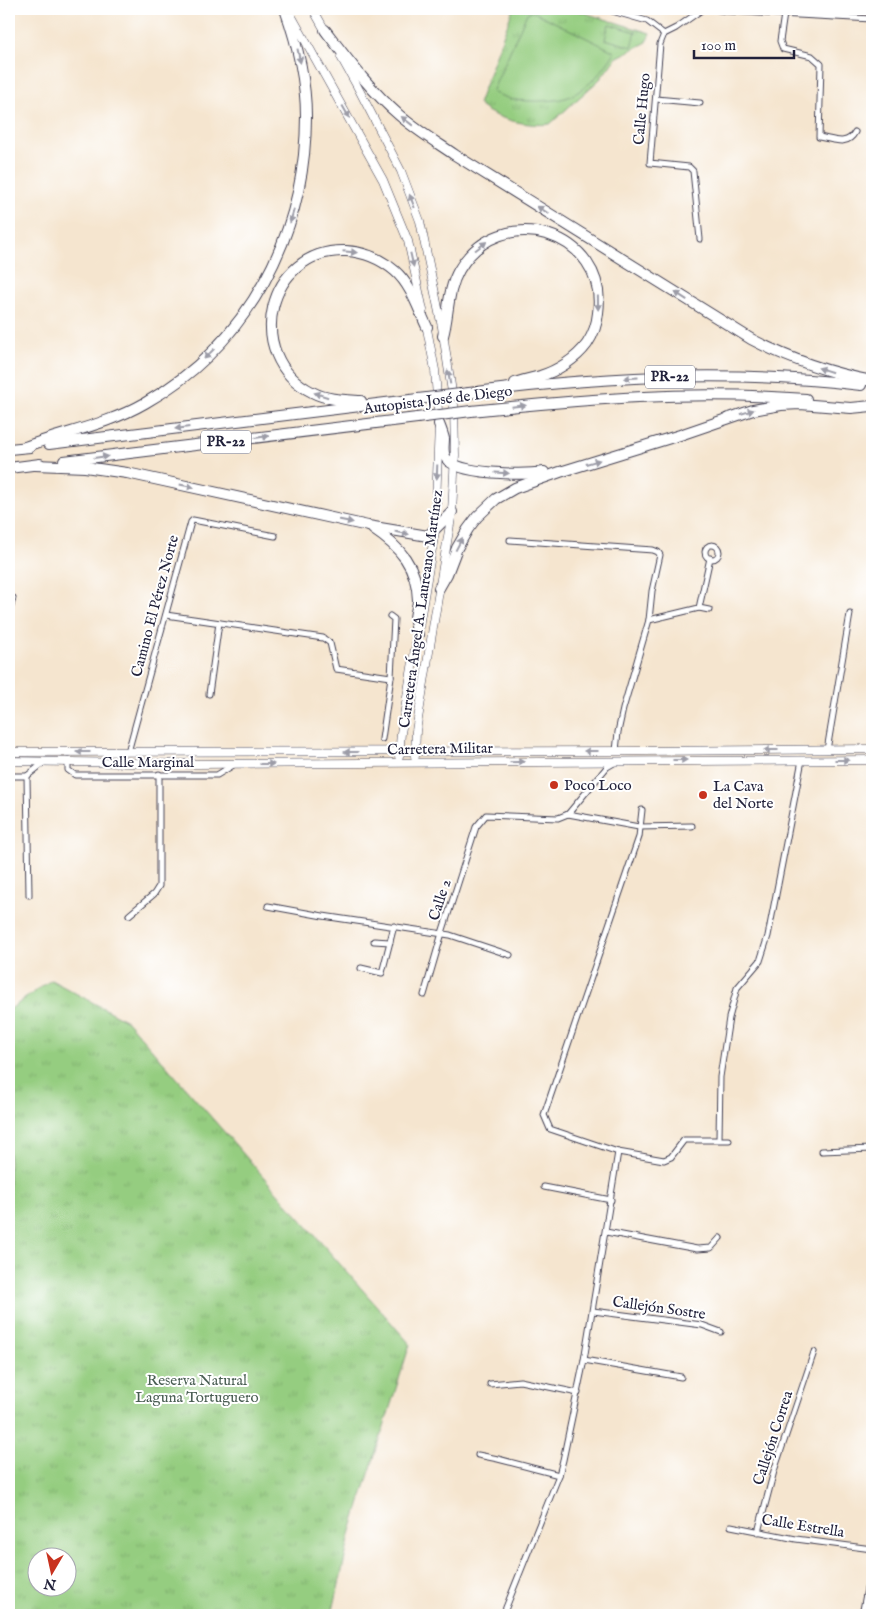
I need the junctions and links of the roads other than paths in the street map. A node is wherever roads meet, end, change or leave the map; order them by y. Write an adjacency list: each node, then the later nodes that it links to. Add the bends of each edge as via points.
1 (286, 9): 14 (main road, Carretera Ángel A. Laureano Martínez, one-way to 14, via 384,180 408,241); 22 (highway, one-way to 22, via 298,49 305,93 304,162 289,228 262,287 222,340 190,371 158,395 107,421)
2 (313, 9): 8 (main road, Carretera Ángel A. Laureano Martínez)
3 (605, 9): 9 (street, via 647,20)
4 (703, 9): 9 (street)
5 (713, 9): 6 (street)
6 (784, 14): 7 (street); 12 (street, via 780,41 783,48 812,56 821,64 819,137 844,141)
7 (872, 19)
8 (326, 30): 15 (main road, Carretera Ángel A. Laureano Martínez, one-way to 8, via 420,221 404,179); 16 (highway, one-way to 8, via 825,370 751,339 455,155 383,100)
9 (664, 34): 10 (street, Calle Hugo, via 660,44)
10 (656, 99): 11 (street); 13 (street, Calle Hugo, via 650,163 689,167 693,171)
11 (700, 103)
12 (855, 132)
13 (700, 239)
14 (427, 327): 19 (highway, one-way to 14, via 325,397 292,377 278,358 271,336 271,316 277,294 290,274 308,260 328,252 361,252 386,264 402,279); 21 (main road, Carretera Ángel A. Laureano Martínez, via 435,370)
15 (443, 336): 18 (highway, one-way to 18, via 452,284 464,262 480,245 500,235 526,230 543,232 570,245 583,258 596,282 599,300 592,336 581,351 562,366); 25 (main road, Carretera Ángel A. Laureano Martínez, one-way to 15, via 454,405)
16 (872, 381)
17 (872, 386): 18 (highway, Autopista José de Diego / PR-22, one-way to 18, via 725,376 605,380)
18 (505, 388): 19 (highway, Autopista José de Diego / PR-22, bridge)
19 (387, 403): 22 (highway, Autopista José de Diego / PR-22, one-way to 22)
20 (872, 405): 24 (highway, Autopista José de Diego / PR-22, one-way to 20, bridge, via 562,401 681,394 774,396); 27 (highway, one-way to 20, via 753,410 800,404 851,408)
21 (439, 424): 25 (highway, via 445,458); 30 (main road, Carretera Ángel A. Laureano Martínez, one-way to 30)
22 (25, 447): 23 (highway, Autopista José de Diego / PR-22)
23 (9, 449)
24 (35, 465): 26 (highway, Autopista José de Diego / PR-22); 29 (highway, one-way to 29, via 127,473)
25 (454, 465): 27 (highway, one-way to 27, via 500,474); 28 (main road, Carretera Ángel A. Laureano Martínez)
26 (9, 468)
27 (560, 472): 34 (highway, one-way to 27, via 461,540 477,517 504,493)
28 (452, 512): 30 (highway); 34 (main road, Carretera Ángel A. Laureano Martínez)
29 (368, 526): 30 (highway, one-way to 30, via 428,536); 44 (highway, via 391,541 412,571 418,594 415,619)
30 (435, 531): 44 (main road, Carretera Ángel A. Laureano Martínez)
31 (275, 536): 40 (street, Camino El Pérez Norte, via 190,522)
32 (510, 540): 42 (street, via 658,552)
33 (710, 558): 36 (street)
34 (439, 588): 54 (main road, Carretera Ángel A. Laureano Martínez)
35 (13, 598): 38 (street)
36 (699, 608): 37 (street); 42 (street)
37 (709, 610)
38 (9, 614)
39 (850, 614): 49 (street)
40 (166, 615): 43 (street); 52 (street, Camino El Pérez Norte)
41 (390, 616): 45 (street, via 394,619)
42 (649, 620): 50 (street, via 623,710)
43 (219, 622): 45 (street, via 323,638 330,643 336,670); 46 (street)
44 (418, 635): 53 (main road, Carretera Ángel A. Laureano Martínez)
45 (391, 677): 47 (street)
46 (209, 694)
47 (382, 739)
48 (872, 749): 49 (main road, Carretera Militar)
49 (827, 750): 50 (main road, Carretera Militar, one-way to 50)
50 (616, 751): 54 (main road, Carretera Militar, one-way to 54)
51 (9, 752): 52 (main road, Carretera Militar, one-way to 51)
52 (128, 752): 53 (main road, Carretera Militar, one-way to 52)
53 (400, 752): 54 (main road, Carretera Militar); 61 (main road, Carretera Ángel A. Laureano Martínez)
54 (415, 752): 62 (main road, Carretera Ángel A. Laureano Martínez)
55 (802, 760): 56 (main road, Carretera Militar, one-way to 56); 60 (main road, Carretera Militar, one-way to 55); 81 (street, via 768,936 760,961 737,988 729,1018 720,1077)
56 (872, 760)
57 (9, 761): 58 (main road, Carretera Militar)
58 (46, 761): 59 (main road, Carretera Militar); 66 (street)
59 (68, 761): 63 (main road, Carretera Militar); 64 (street, Calle Marginal, via 68,770 75,775)
60 (618, 761): 62 (main road, Carretera Militar, one-way to 60); 68 (street, via 607,767)
61 (399, 763): 62 (main road, Carretera Militar); 63 (main road, Carretera Militar, one-way to 61)
62 (415, 763)
63 (235, 764): 64 (street, Calle Marginal, via 218,775)
64 (159, 774): 73 (street, via 159,886)
65 (9, 776): 66 (street)
66 (27, 776): 71 (street)
67 (642, 810): 70 (street)
68 (568, 814): 70 (street); 75 (street, Calle 2, via 558,818 486,815 476,827)
69 (692, 826): 70 (street)
70 (639, 827): 85 (street, via 544,1115 550,1129)
71 (29, 896)
72 (268, 906): 74 (street)
73 (129, 915)
74 (394, 926): 75 (street); 77 (street)
75 (442, 933): 78 (street); 80 (street, Calle 2)
76 (374, 940): 77 (street)
77 (390, 942): 79 (street, via 382,973)
78 (510, 955)
79 (361, 968)
80 (424, 995)
81 (720, 1139): 82 (street); 85 (street, via 684,1140 671,1157 664,1160)
82 (728, 1140)
83 (872, 1149): 84 (street)
84 (822, 1150)
85 (618, 1152): 87 (street)
86 (544, 1187): 87 (street)
87 (611, 1200): 88 (street)
88 (606, 1232): 89 (street, via 697,1249 711,1248); 90 (street)
89 (720, 1238)
90 (593, 1311): 91 (street, Callejón Sostre, via 702,1325); 93 (street)
91 (721, 1332)
92 (814, 1352): 100 (street, Callejón Correa, via 774,1471)
93 (584, 1360): 94 (street); 96 (street)
94 (681, 1376)
95 (490, 1384): 96 (street, via 520,1381)
96 (578, 1394): 98 (street)
97 (478, 1455): 98 (street)
98 (559, 1475): 103 (street)
99 (731, 1526): 100 (street, Calle Estrella)
100 (758, 1532): 101 (street, Calle Estrella)
101 (872, 1549)
102 (872, 1563): 104 (street)
103 (503, 1615)
104 (862, 1615)

